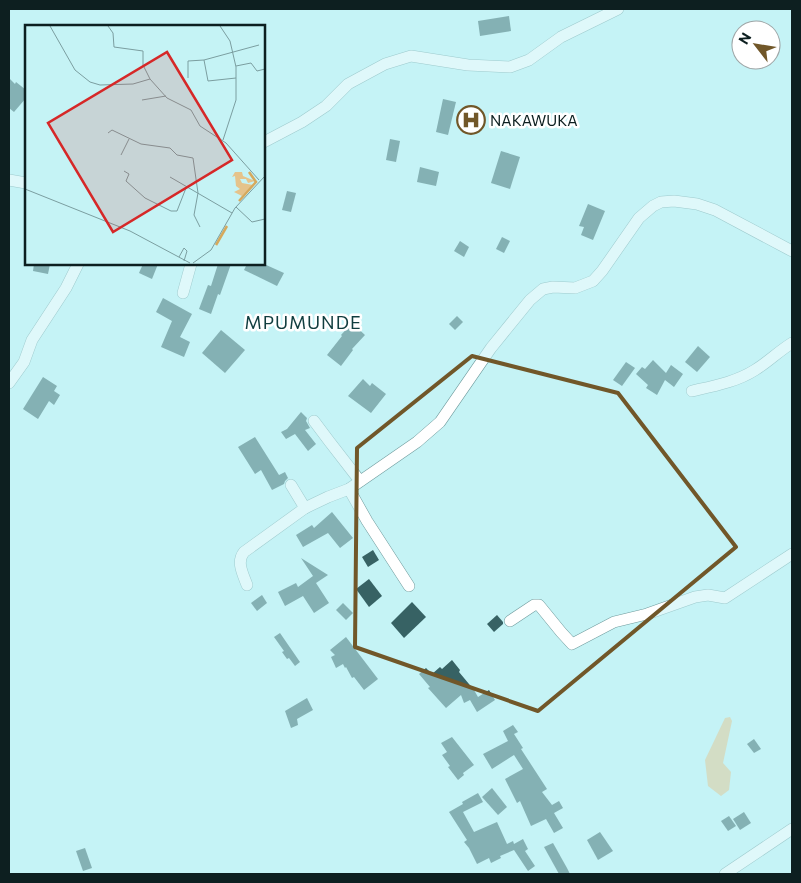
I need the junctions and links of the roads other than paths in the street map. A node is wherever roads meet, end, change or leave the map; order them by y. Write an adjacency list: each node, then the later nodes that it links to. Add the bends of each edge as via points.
1 (618, 9): 2 (street, via 561,37 529,60 510,67 468,65 411,56 385,64 348,84 326,106 302,122)
2 (265, 141)
3 (9, 180): 4 (street)
4 (25, 183)
5 (792, 251): 13 (street, via 715,210 697,204 674,201 653,206 639,218 593,281 576,288 543,290 530,300 490,348 440,422)
6 (78, 265): 10 (street)
7 (191, 265): 8 (street)
8 (183, 292)
9 (792, 342): 11 (street, via 752,372 728,383)
10 (9, 383)
11 (692, 391)
12 (314, 420): 13 (street)
13 (360, 481): 15 (street)
14 (291, 485): 16 (street)
15 (348, 489): 16 (street); 19 (street)
16 (305, 508): 18 (street, via 241,555)
17 (792, 554): 20 (street, via 725,598 695,597 614,622 572,644 540,605 534,605)
18 (246, 585)
19 (409, 586)
20 (510, 621)
21 (792, 829): 22 (street)
22 (725, 874)

